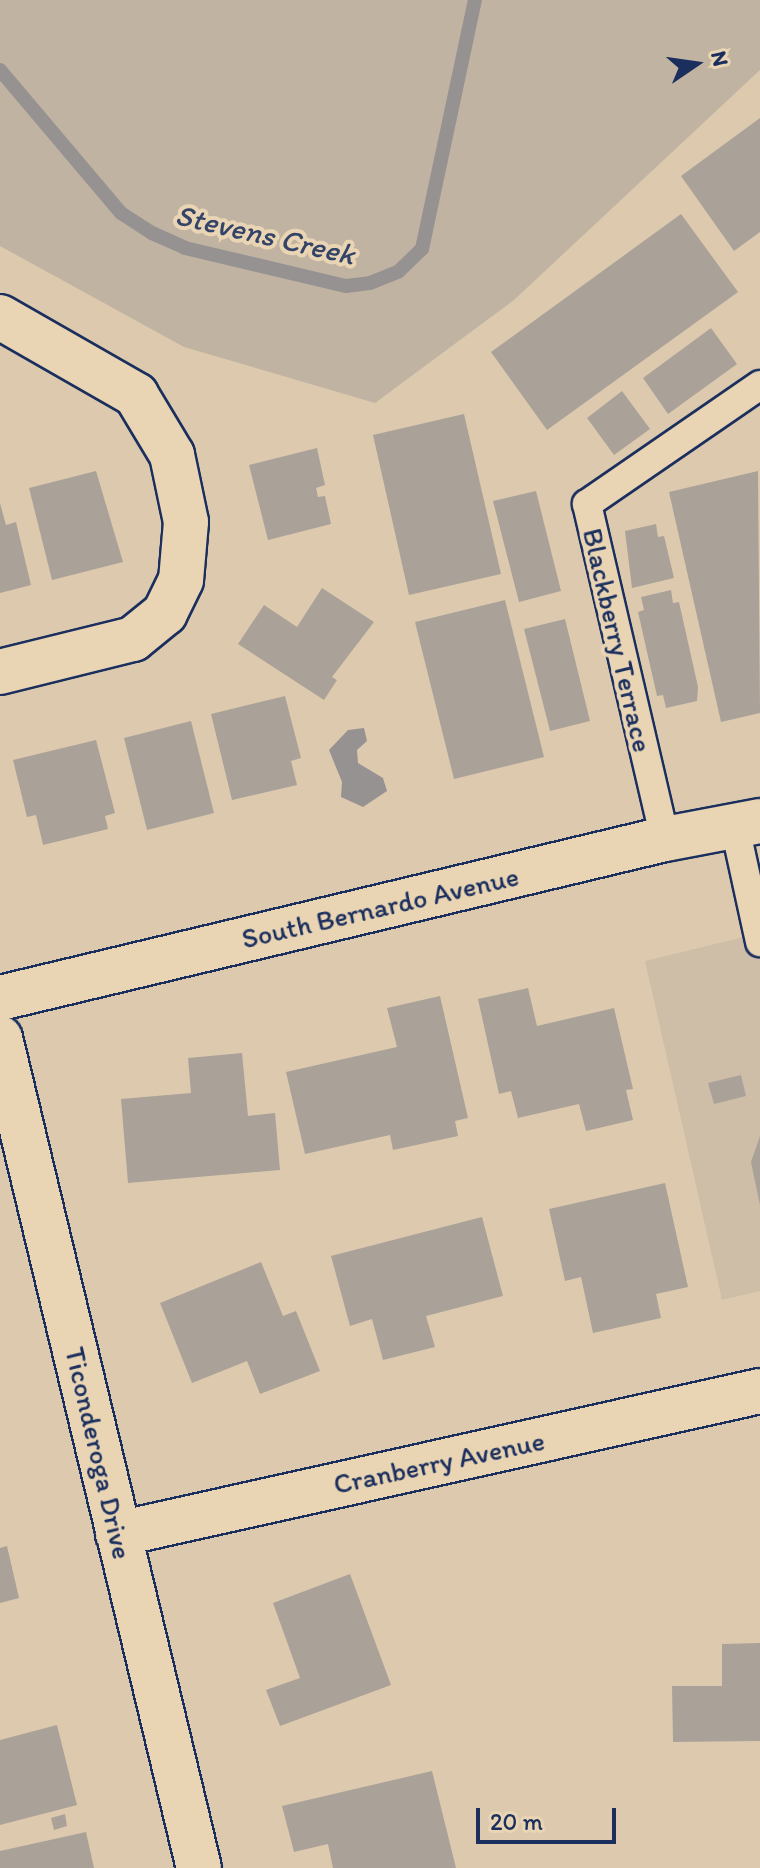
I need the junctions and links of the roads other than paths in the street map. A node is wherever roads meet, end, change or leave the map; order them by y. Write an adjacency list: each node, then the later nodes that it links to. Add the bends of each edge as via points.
1 (0, 317): 3 (street, via 136,395 172,455 186,522 181,580 165,613 133,639)
2 (760, 385): 5 (lane, Blackberry Terrace, via 587,504)
3 (0, 672)
4 (748, 824): 5 (street, South Bernardo Avenue); 6 (lane)
5 (665, 839): 7 (street, South Bernardo Avenue)
6 (760, 942)
7 (0, 998)
8 (0, 1038): 10 (street, Ticonderoga Drive)
9 (760, 1391): 10 (street, Cranberry Avenue)
10 (118, 1534): 11 (street, Ticonderoga Drive)
11 (199, 1868)

